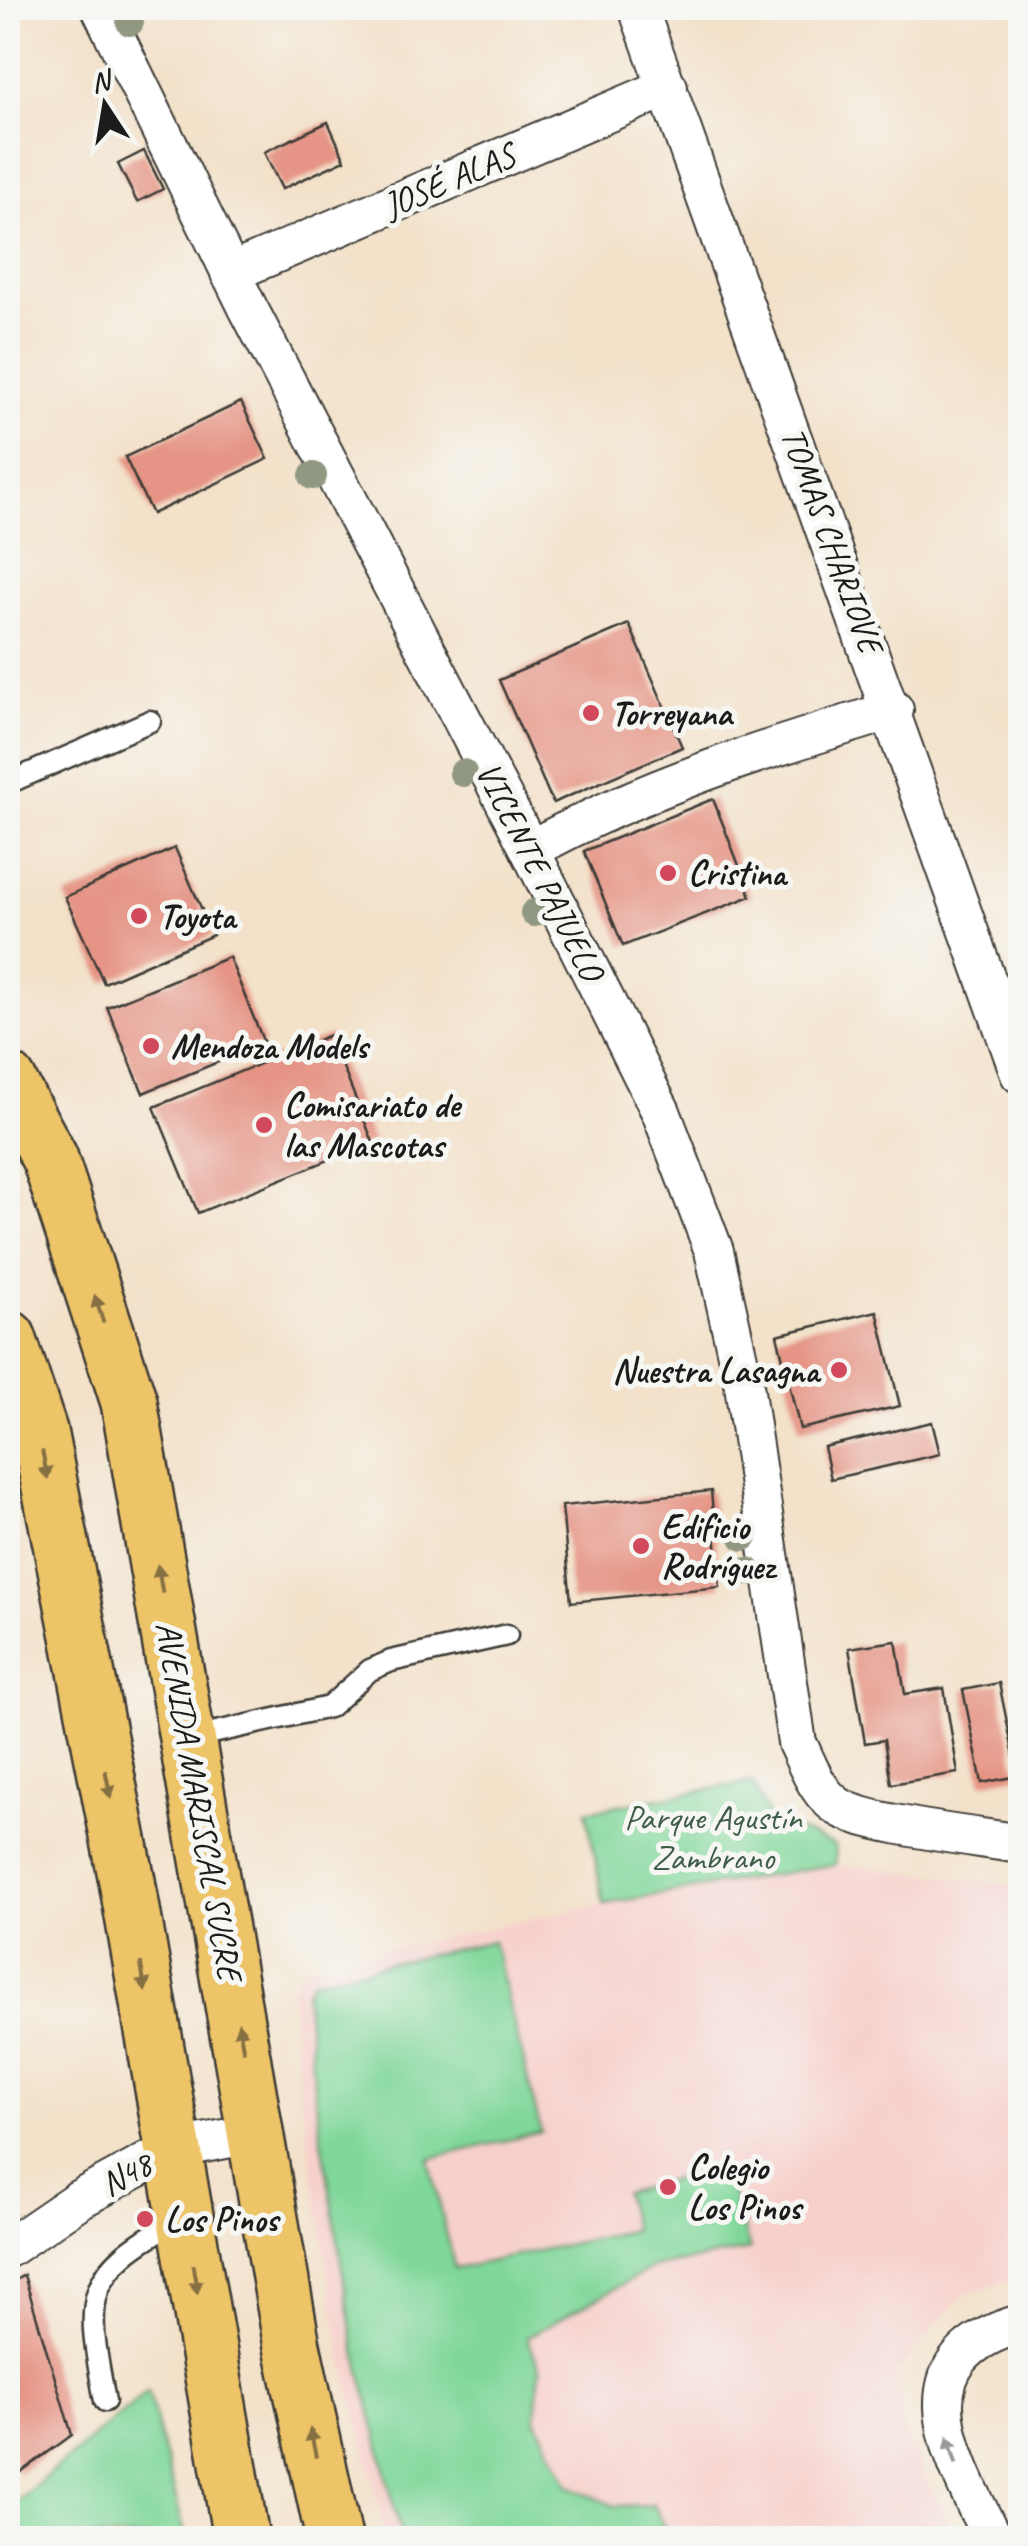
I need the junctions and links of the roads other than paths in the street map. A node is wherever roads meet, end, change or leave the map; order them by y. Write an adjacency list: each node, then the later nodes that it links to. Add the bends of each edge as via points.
1 (101, 8): 4 (street, VICENTE PAJUELO)
2 (638, 8): 3 (street, TOMAS CHARIOVE)
3 (668, 87): 4 (street, JOSÉ ALAS); 5 (street, TOMAS CHARIOVE)
4 (230, 274): 8 (street, VICENTE PAJUELO)
5 (894, 710): 8 (street, via 697,772); 9 (street, TOMAS CHARIOVE)
6 (150, 721): 7 (lane)
7 (8, 783)
8 (530, 850): 14 (street, VICENTE PAJUELO, via 661,1112 714,1251 744,1385 797,1743 820,1789 839,1807)
9 (1020, 1074)
10 (8, 1081): 13 (main road, AVENIDA MARISCAL SUCRE, one-way to 10, via 129,1402 50,1159)
11 (8, 1338): 16 (main road, one-way to 16, via 43,1450 128,1881)
12 (507, 1635): 13 (lane, via 391,1661 370,1670 329,1707)
13 (188, 1738): 15 (main road, AVENIDA MARISCAL SUCRE, one-way to 13)
14 (1020, 1844)
15 (258, 2132): 16 (street, N48); 22 (main road, AVENIDA MARISCAL SUCRE, one-way to 15, via 292,2346)
16 (172, 2149): 17 (main road); 18 (street, N48)
17 (184, 2216): 20 (lane, via 134,2244 94,2296 90,2320); 21 (main road, one-way to 21)
18 (8, 2248)
19 (1020, 2324): 23 (street, one-way to 19, via 955,2463 941,2413 953,2366 989,2333)
20 (105, 2401)
21 (241, 2538)
22 (334, 2538)
23 (992, 2538)

